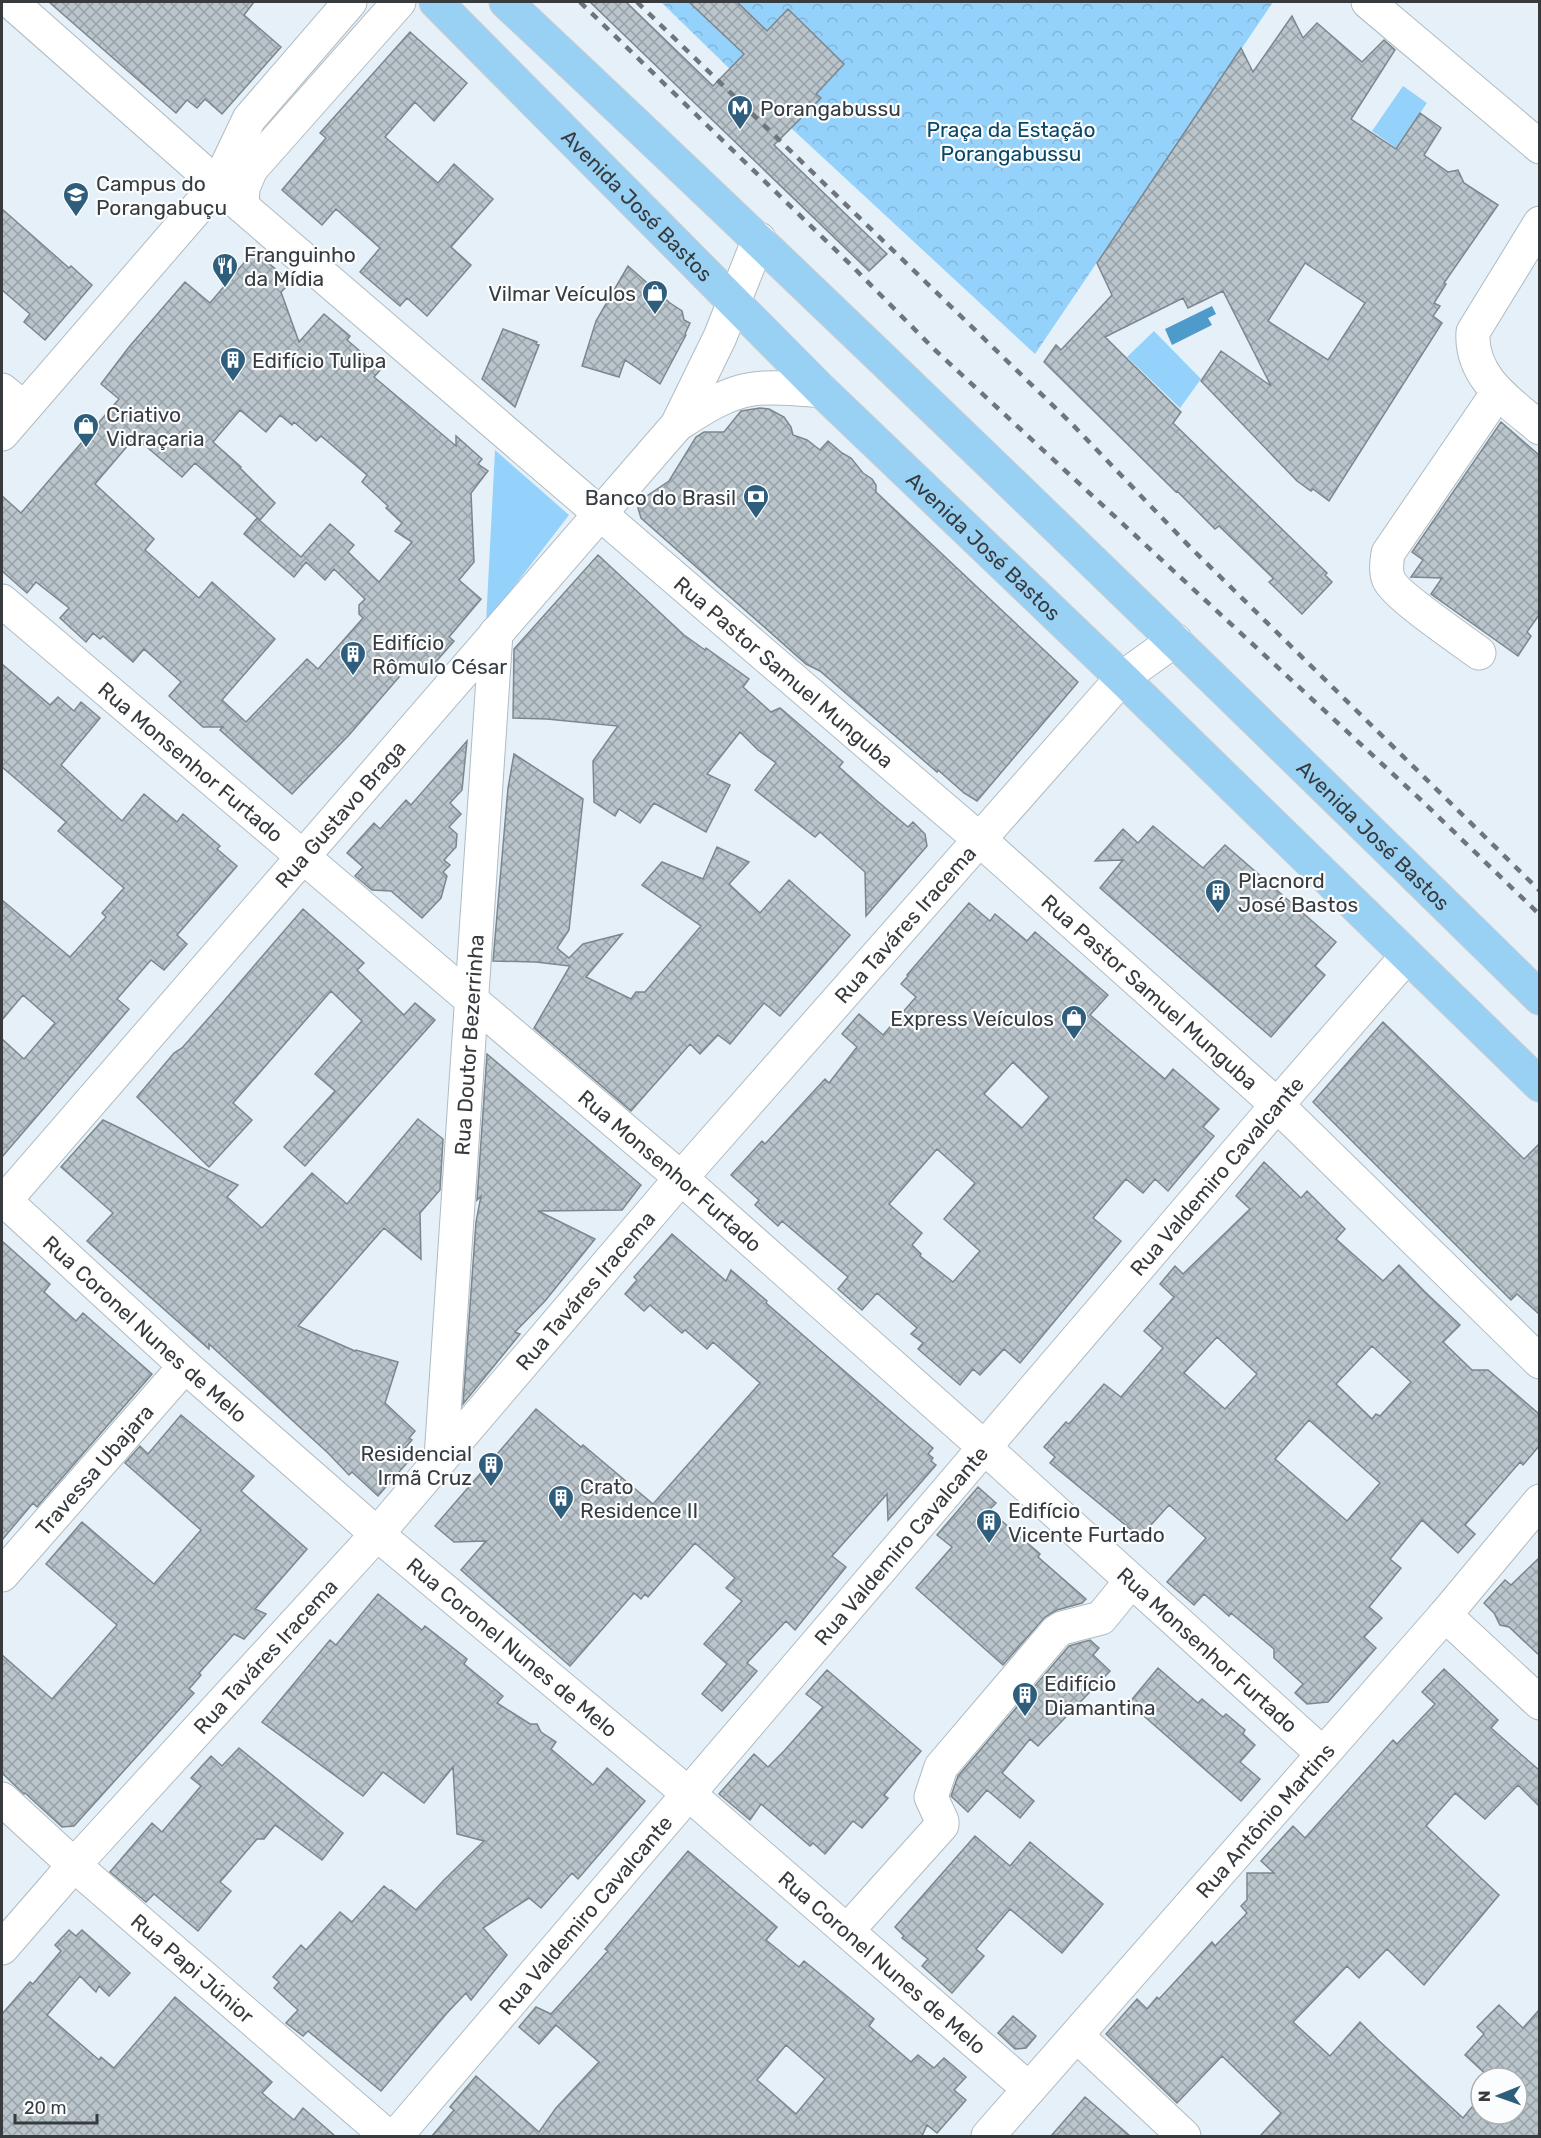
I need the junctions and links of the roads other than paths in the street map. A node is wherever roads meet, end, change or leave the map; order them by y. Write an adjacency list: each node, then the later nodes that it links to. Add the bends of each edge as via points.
1 (11, 2): 8 (street, Rua Pastor Samuel Munguba)
2 (350, 2): 8 (street, via 249,119)
3 (399, 2): 9 (street, via 250,169 243,188)
4 (506, 2): 11 (main road, Avenida José Bastos)
5 (1368, 2): 7 (street)
6 (445, 11): 12 (main road, Avenida José Bastos)
7 (1539, 147)
8 (218, 184): 9 (street, Rua Pastor Samuel Munguba); 15 (street)
9 (243, 206): 19 (street, Rua Pastor Samuel Munguba)
10 (1539, 223): 14 (street, via 1473,332 1479,369)
11 (759, 239): 12 (street, Rua Gustavo Braga); 22 (main road, Avenida José Bastos)
12 (734, 303): 13 (main road, Avenida José Bastos); 16 (street, Rua Gustavo Braga)
13 (822, 391): 16 (street, Rua Gustavo Braga, via 751,389 713,402); 24 (main road, Avenida José Bastos)
14 (1498, 392): 17 (street); 23 (street, via 1388,553 1387,566 1389,582)
15 (13, 399): 18 (street)
16 (677, 425): 19 (street, Rua Gustavo Braga)
17 (1539, 428)
18 (2, 434)
19 (601, 514): 21 (street, Rua Gustavo Braga); 25 (street, Rua Pastor Samuel Munguba)
20 (2, 601): 26 (street, Rua Monsenhor Furtado)
21 (496, 633): 26 (street, Rua Gustavo Braga); 28 (street, Rua Doutor Bezerrinha)
22 (1175, 640): 24 (street, Rua Taváres Iracema); 29 (main road, Avenida José Bastos)
23 (1479, 653)
24 (1122, 678): 25 (street, Rua Taváres Iracema); 27 (main road, Avenida José Bastos)
25 (979, 839): 31 (street, Rua Pastor Samuel Munguba); 32 (street, Rua Taváres Iracema)
26 (303, 857): 28 (street, Rua Monsenhor Furtado); 33 (street, Rua Gustavo Braga)
27 (1407, 956): 30 (main road, Avenida José Bastos); 31 (street, Rua Valdemiro Cavalcante)
28 (471, 998): 32 (street, Rua Monsenhor Furtado); 37 (street, Rua Doutor Bezerrinha)
29 (1539, 998)
30 (1539, 1085)
31 (1277, 1104): 34 (street, Rua Pastor Samuel Munguba); 36 (street, Rua Valdemiro Cavalcante)
32 (681, 1178): 36 (street, Rua Monsenhor Furtado); 37 (street, Rua Taváres Iracema)
33 (2, 1201): 35 (street, Rua Coronel Nunes de Melo)
34 (1539, 1362)
35 (185, 1366): 39 (street, Rua Coronel Nunes de Melo); 40 (street, Travessa Ubajara)
36 (985, 1448): 41 (street, Rua Monsenhor Furtado); 45 (street, Rua Valdemiro Cavalcante)
37 (441, 1458): 39 (street, Rua Taváres Iracema)
38 (1539, 1501): 42 (street, Rua Antônio Martins)
39 (377, 1534): 45 (street, Rua Coronel Nunes de Melo); 47 (street, Rua Taváres Iracema)
40 (2, 1575)
41 (1131, 1581): 44 (street, Rua Monsenhor Furtado); 48 (street, via 1101,1618 1056,1632 940,1767 931,1797 942,1825)
42 (1445, 1615): 43 (street); 44 (street, Rua Antônio Martins)
43 (1539, 1703)
44 (1323, 1754): 50 (street, Rua Antônio Martins)
45 (690, 1795): 48 (street, Rua Coronel Nunes de Melo); 53 (street, Rua Valdemiro Cavalcante)
46 (2, 1799): 47 (street, Rua Papi Júnior)
47 (74, 1865): 49 (street, Rua Taváres Iracema); 52 (street, Rua Papi Júnior)
48 (847, 1931): 51 (street, Rua Coronel Nunes de Melo)
49 (2, 1948)
50 (1077, 2036): 51 (street, Rua Antônio Martins); 55 (street)
51 (1029, 2089): 54 (street, Rua Antônio Martins)
52 (387, 2136)
53 (396, 2136)
54 (988, 2136)
55 (1184, 2136)

